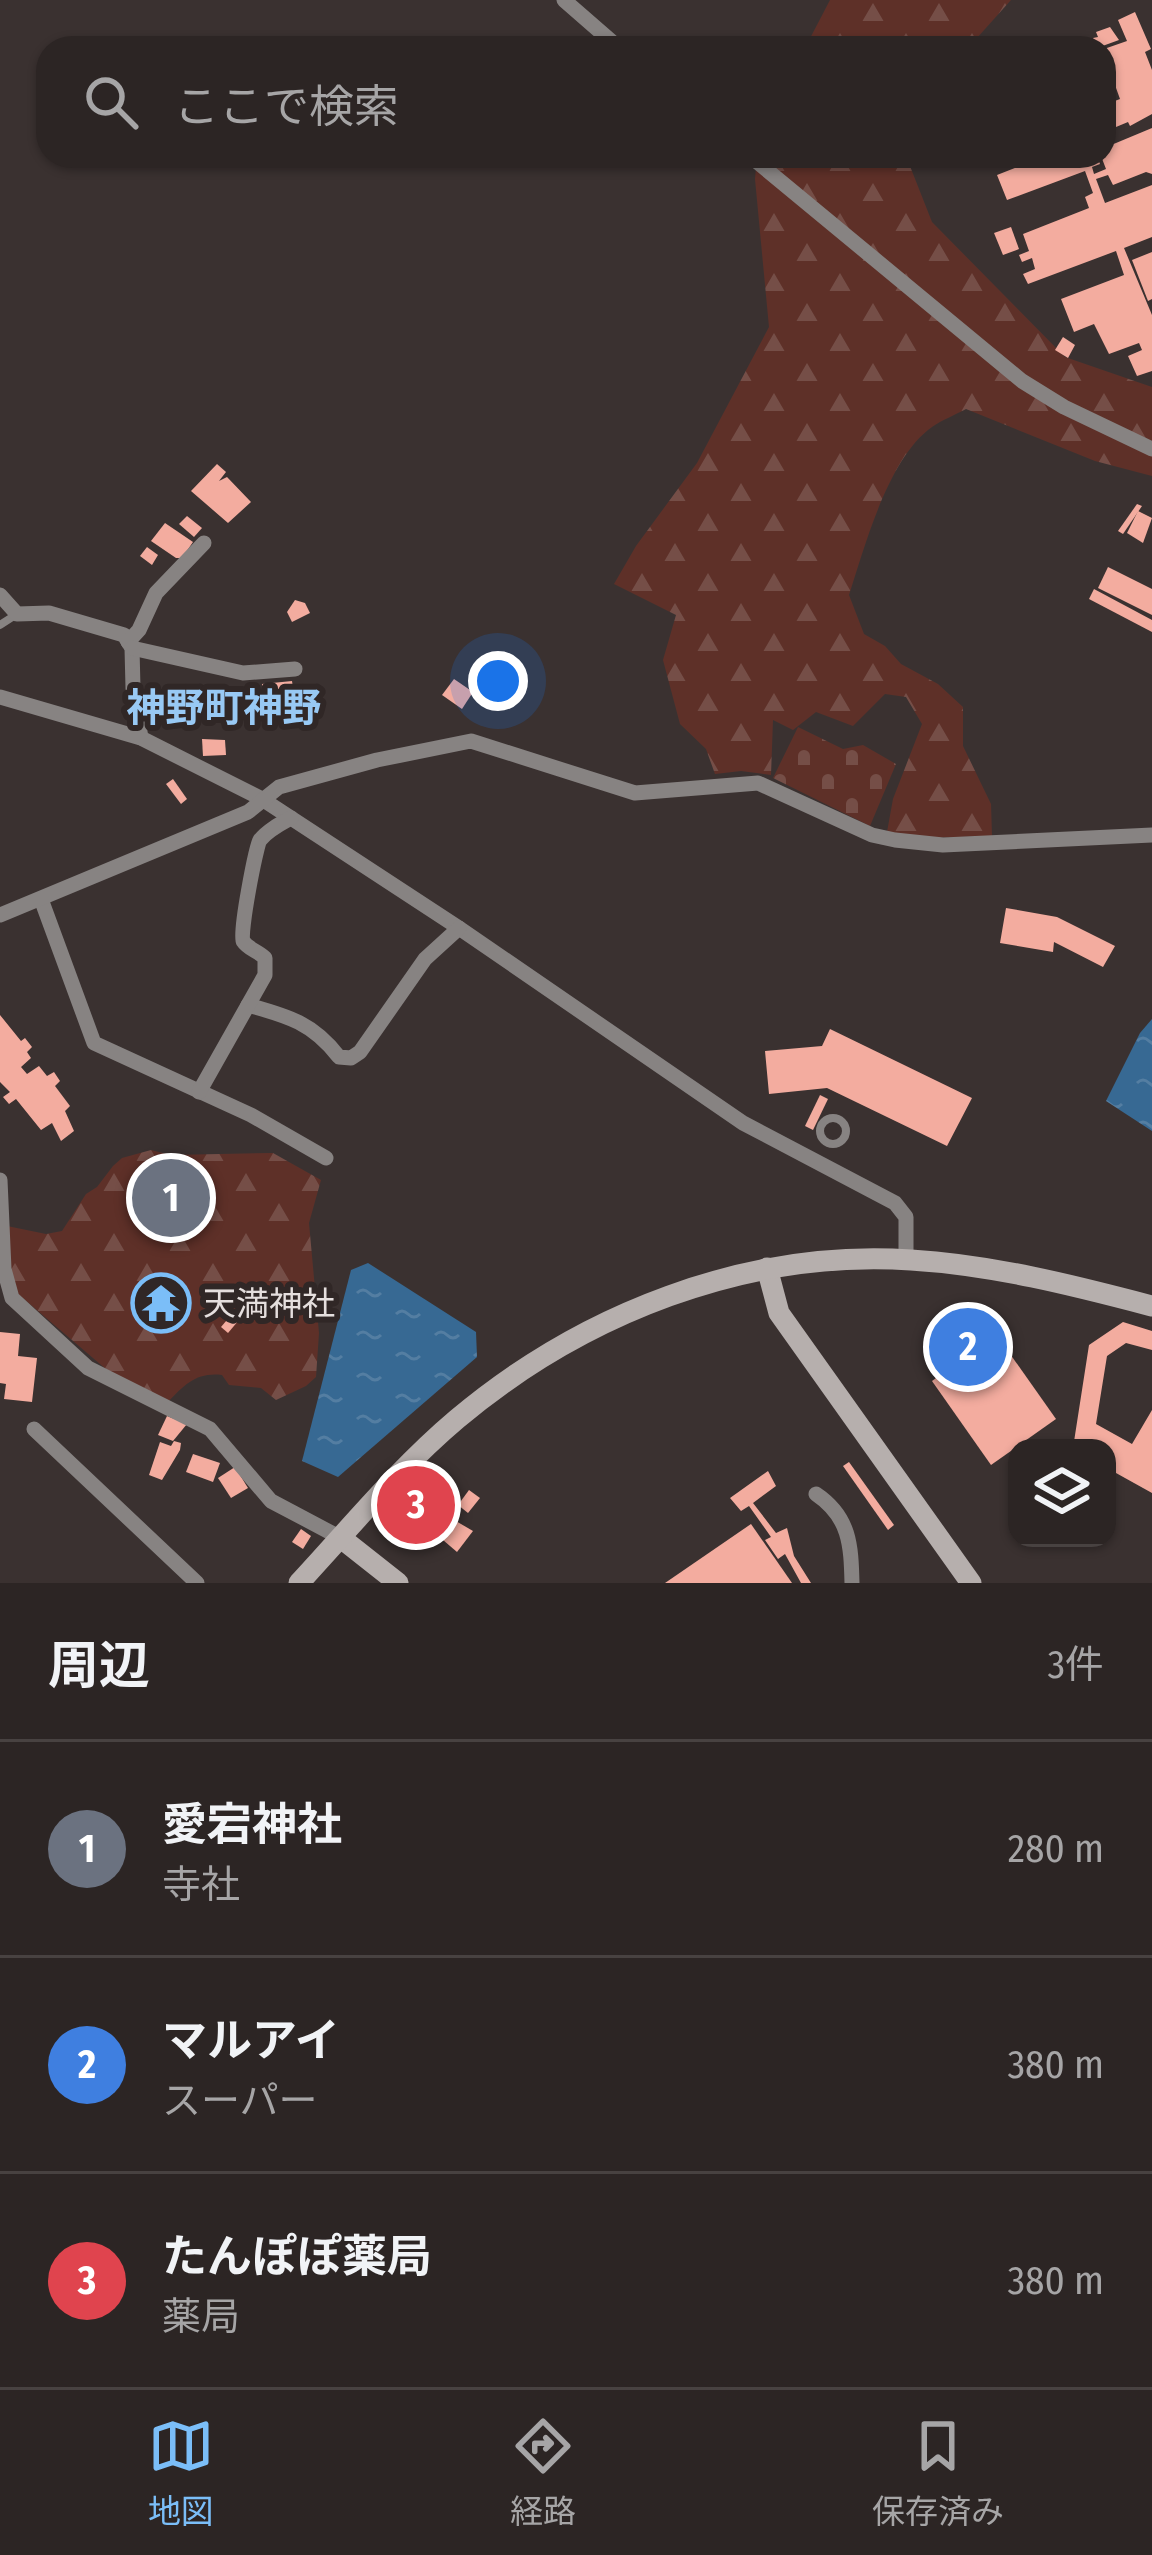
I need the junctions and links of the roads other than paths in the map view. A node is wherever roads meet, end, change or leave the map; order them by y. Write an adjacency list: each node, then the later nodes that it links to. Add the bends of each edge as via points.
1 (564, 0): 2 (street)
2 (606, 36)
3 (765, 168): 4 (street, via 1022,381)
4 (1152, 448)
5 (204, 544): 9 (street, via 156,592)
6 (0, 595): 7 (street)
7 (17, 614): 8 (lane); 9 (street, via 66,617)
8 (0, 625)
9 (130, 645): 10 (street, via 243,673); 12 (street)
10 (295, 669)
11 (0, 697): 12 (street)
12 (141, 738): 13 (street)
13 (262, 799): 14 (street); 15 (street, via 279,787 471,741 635,793 758,783 895,841); 16 (street, via 248,812)
14 (291, 818): 18 (street); 19 (street, via 259,841 253,856 241,938 266,967)
15 (1152, 835)
16 (41, 898): 17 (street); 20 (street, via 94,1043)
17 (0, 916)
18 (459, 928): 19 (street, via 425,959 351,1058 291,1017); 23 (street, via 743,1123)
19 (248, 1005): 20 (street)
20 (199, 1091): 22 (street, via 251,1115 302,1154)
21 (828, 1142): 21 (lane, via 848,1138 834,1118 821,1126); 23 (lane)
22 (326, 1158)
23 (817, 1164): 25 (street, via 904,1212)
24 (0, 1180): 30 (street, via 13,1298 88,1368 210,1429 271,1502)
25 (906, 1259): 26 (street); 27 (street, via 1027,1275)
26 (767, 1268): 30 (street, via 649,1303 534,1362 453,1423); 35 (street, via 779,1312)
27 (1152, 1306)
28 (34, 1429): 31 (street)
29 (816, 1493): 34 (street, via 848,1528)
30 (341, 1538): 32 (street); 33 (street)
31 (196, 1583)
32 (299, 1583)
33 (398, 1583)
34 (852, 1583)
35 (970, 1583)

